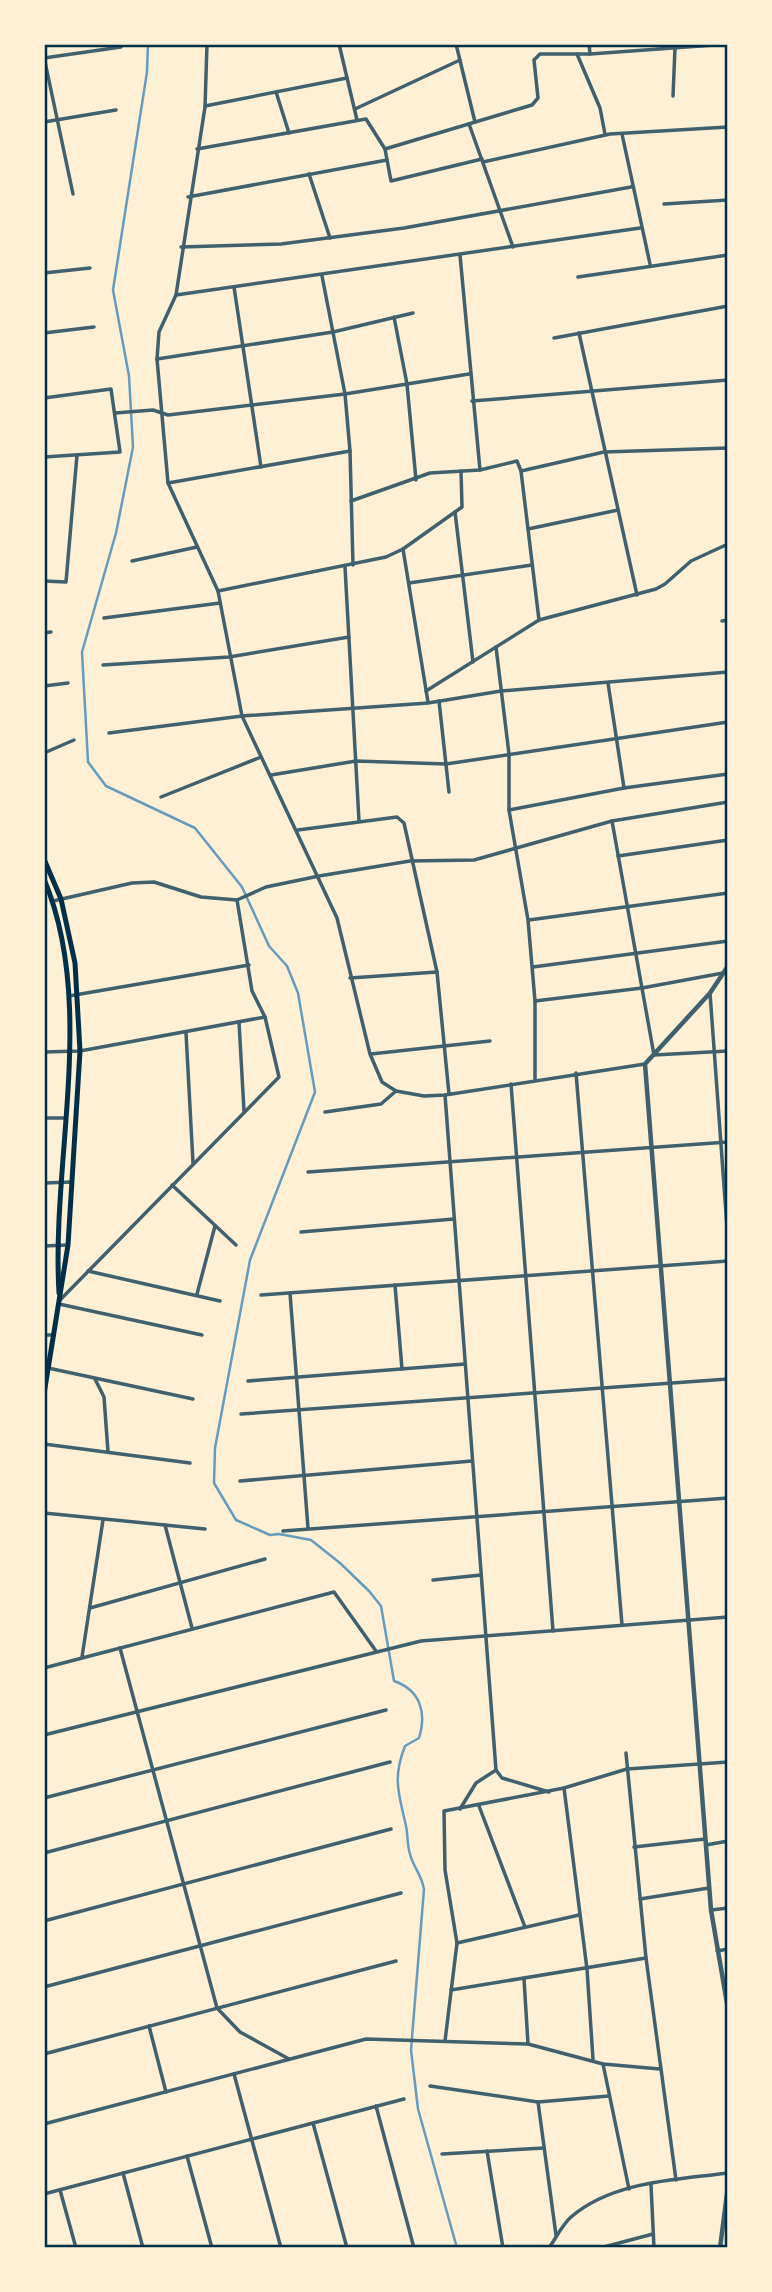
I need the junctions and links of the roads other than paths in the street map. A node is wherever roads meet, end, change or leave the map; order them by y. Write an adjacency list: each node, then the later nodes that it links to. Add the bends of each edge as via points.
1 (207, 44): 15 (street)
2 (339, 44): 12 (street)
3 (456, 44): 11 (street)
4 (589, 44): 9 (street)
5 (728, 44): 7 (street)
6 (121, 47): 10 (street)
7 (675, 48): 9 (street); 14 (street)
8 (577, 54): 9 (street); 21 (street, via 540,54 534,60 538,98 532,105); 26 (street, via 600,108)
9 (590, 54)
10 (44, 57): 18 (street)
11 (460, 60): 16 (street); 21 (street)
12 (347, 78): 13 (street); 16 (street)
13 (276, 92): 15 (street); 24 (street)
14 (673, 96)
15 (205, 107): 27 (street)
16 (355, 109): 19 (street)
17 (116, 110): 18 (street)
18 (57, 120): 20 (street); 33 (street)
19 (358, 121): 24 (street); 28 (street, via 366,119)
20 (44, 122)
21 (475, 122): 22 (street)
22 (469, 124): 28 (street); 30 (street)
23 (728, 127): 25 (street)
24 (289, 133): 27 (street)
25 (622, 134): 26 (street); 32 (street)
26 (605, 135): 30 (street)
27 (197, 149): 34 (street)
28 (385, 149): 29 (street)
29 (387, 160): 30 (street, via 391,181); 31 (street)
30 (482, 161): 37 (street)
31 (309, 174): 34 (street); 39 (street)
32 (631, 187): 37 (street); 38 (street)
33 (73, 194)
34 (188, 197): 40 (street)
35 (728, 200): 36 (street)
36 (664, 204)
37 (501, 212): 39 (street); 41 (street)
38 (640, 228): 41 (street); 44 (street)
39 (330, 238): 40 (street)
40 (181, 247): 50 (street)
41 (513, 247): 42 (street)
42 (460, 255): 47 (street); 61 (street)
43 (728, 255): 44 (street)
44 (650, 264): 48 (street)
45 (90, 268): 46 (street)
46 (44, 273)
47 (322, 276): 49 (street); 55 (street)
48 (578, 276)
49 (234, 287): 50 (street); 59 (street)
50 (176, 295): 60 (street, via 159,332)
51 (728, 306): 57 (street)
52 (413, 313): 53 (street)
53 (394, 317): 55 (street); 63 (street)
54 (94, 327): 56 (street)
55 (333, 332): 59 (street); 65 (street)
56 (44, 333)
57 (579, 333): 58 (street); 64 (street)
58 (554, 338)
59 (243, 346): 60 (street); 68 (street)
60 (157, 359): 69 (street)
61 (469, 374): 63 (street); 67 (street)
62 (728, 380): 64 (street)
63 (407, 384): 65 (street); 80 (street)
64 (591, 391): 67 (street); 73 (street)
65 (345, 394): 68 (street); 72 (street)
66 (44, 398): 70 (street, via 111,389)
67 (472, 401): 77 (street)
68 (252, 405): 69 (street, via 168,415); 76 (street)
69 (160, 411): 70 (street); 81 (street)
70 (117, 412): 74 (street, via 120,452)
71 (728, 448): 73 (street)
72 (350, 451): 76 (street); 82 (street)
73 (604, 452): 79 (street); 83 (street)
74 (78, 455): 75 (street); 94 (street, via 66,582)
75 (44, 457)
76 (261, 467): 81 (street)
77 (480, 470): 78 (street); 79 (street, via 517,461)
78 (461, 471): 80 (street, via 430,473); 84 (street, via 462,506)
79 (521, 471): 85 (street)
80 (416, 480): 82 (street)
81 (168, 483): 87 (street)
82 (351, 501): 90 (street)
83 (618, 510): 85 (street); 97 (street)
84 (455, 512): 88 (street); 93 (street)
85 (528, 529): 91 (street)
86 (728, 544): 97 (street, via 691,561 665,584)
87 (197, 547): 89 (street); 96 (street)
88 (403, 549): 90 (street); 95 (street)
89 (132, 562)
90 (353, 565): 92 (street)
91 (532, 565): 93 (street); 100 (street)
92 (345, 567): 96 (street); 105 (street)
93 (462, 575): 95 (street); 108 (street)
94 (44, 581)
95 (409, 583): 114 (street)
96 (218, 591): 98 (street)
97 (637, 595): 100 (street)
98 (220, 603): 99 (street); 107 (street)
99 (104, 618)
100 (539, 620): 106 (street)
101 (728, 620): 102 (street)
102 (722, 621)
103 (51, 632): 104 (street)
104 (44, 633)
105 (349, 638): 107 (street); 118 (street)
106 (496, 647): 108 (street); 115 (street)
107 (229, 657): 109 (street); 119 (street)
108 (473, 662): 114 (street)
109 (103, 665)
110 (728, 672): 112 (street)
111 (68, 683): 113 (street)
112 (608, 683): 115 (street); 122 (street)
113 (44, 686)
114 (426, 691): 117 (street)
115 (501, 691): 116 (street); 125 (street)
116 (439, 701): 117 (street); 128 (street)
117 (428, 703): 118 (street)
118 (353, 709): 119 (street); 127 (street)
119 (242, 716): 121 (street); 126 (street)
120 (728, 722): 122 (street)
121 (109, 733)
122 (617, 737): 125 (street); 131 (street)
123 (74, 740): 124 (street)
124 (44, 752)
125 (509, 754): 128 (street); 135 (street)
126 (261, 757): 130 (street); 133 (street)
127 (355, 761): 128 (street); 130 (street); 136 (street)
128 (446, 764): 132 (street)
129 (728, 774): 131 (street)
130 (271, 775): 138 (street)
131 (624, 788): 135 (street)
132 (449, 792)
133 (161, 797)
134 (728, 802): 137 (street)
135 (509, 810): 140 (street)
136 (359, 821): 138 (street); 143 (street, via 400,818)
137 (612, 821): 140 (street); 141 (street)
138 (298, 830): 144 (street)
139 (728, 840): 141 (street)
140 (518, 848): 143 (street, via 474,860); 151 (street)
141 (618, 856): 150 (street)
142 (44, 859): 147 (main road)
143 (410, 861): 144 (street); 157 (street)
144 (319, 876): 148 (street, via 267,887); 159 (street, via 337,918)
145 (44, 879): 149 (main road)
146 (728, 893): 150 (street)
147 (61, 899): 148 (street, via 154,882 201,897); 149 (street); 162 (main road)
148 (237, 900): 154 (street)
149 (53, 901): 163 (main road)
150 (627, 906): 151 (street); 153 (street)
151 (528, 920): 156 (street)
152 (728, 941): 153 (street)
153 (635, 952): 156 (street); 160 (street)
154 (249, 965): 162 (street); 165 (street, via 252,991)
155 (728, 965): 158 (street)
156 (532, 967): 164 (street)
157 (437, 972): 159 (street); 169 (street)
158 (724, 973): 160 (street); 161 (street)
159 (350, 978): 175 (street)
160 (642, 988): 164 (street); 176 (street)
161 (710, 993): 172 (street); 176 (street)
162 (78, 995): 163 (street); 171 (main road)
163 (68, 997): 170 (main road)
164 (535, 1002): 179 (street)
165 (265, 1017): 166 (street); 183 (street, via 279,1077)
166 (239, 1022): 167 (street); 183 (street)
167 (187, 1033): 171 (street); 192 (street)
168 (490, 1041): 169 (street)
169 (444, 1046): 175 (street); 182 (street)
170 (68, 1051): 171 (street); 174 (street); 186 (main road)
171 (80, 1051): 196 (main road)
172 (714, 1051): 173 (street); 176 (street); 188 (street)
173 (728, 1051)
174 (44, 1052)
175 (370, 1054): 181 (street, via 382,1082)
176 (654, 1055): 177 (street)
177 (645, 1064): 178 (street); 189 (street)
178 (576, 1073): 179 (street); 190 (street)
179 (535, 1079): 180 (street)
180 (511, 1084): 182 (street); 191 (street)
181 (396, 1091): 182 (street); 184 (street, via 381,1104)
182 (447, 1095): 193 (street)
183 (244, 1112): 192 (street)
184 (325, 1112)
185 (44, 1118): 186 (street)
186 (65, 1118): 195 (main road)
187 (728, 1142): 188 (street)
188 (721, 1143): 189 (street); 202 (street)
189 (651, 1147): 190 (street); 208 (street)
190 (583, 1152): 191 (street); 209 (street)
191 (517, 1158): 193 (street); 211 (street)
192 (193, 1163): 198 (street)
193 (450, 1163): 194 (street); 199 (street)
194 (308, 1172)
195 (61, 1182): 196 (street); 197 (street); 206 (main road)
196 (72, 1182): 203 (main road)
197 (44, 1183)
198 (172, 1185): 200 (street); 210 (street)
199 (454, 1219): 201 (street); 212 (street)
200 (215, 1226): 204 (street); 215 (street)
201 (301, 1231)
202 (728, 1241)
203 (68, 1245): 206 (street); 218 (main road)
204 (236, 1245)
205 (44, 1246): 206 (street)
206 (58, 1246): 218 (main road)
207 (728, 1261): 208 (street)
208 (662, 1265): 209 (street); 230 (street)
209 (592, 1270): 211 (street); 231 (street)
210 (88, 1271): 215 (street); 218 (street)
211 (526, 1275): 212 (street); 232 (street)
212 (458, 1280): 213 (street); 222 (street)
213 (395, 1284): 214 (street); 224 (street)
214 (290, 1293): 216 (street); 225 (street)
215 (197, 1295): 217 (street)
216 (261, 1295)
217 (220, 1301)
218 (59, 1302): 220 (main road); 221 (street)
219 (44, 1335): 220 (street)
220 (53, 1335): 223 (main road)
221 (202, 1335)
222 (465, 1364): 224 (street); 234 (street)
223 (48, 1368): 226 (street); 229 (main road)
224 (402, 1369): 225 (street)
225 (296, 1377): 228 (street); 236 (street)
226 (93, 1378): 235 (street); 239 (street, via 104,1397)
227 (728, 1379): 230 (street)
228 (248, 1381)
229 (45, 1383): 233 (main road)
230 (671, 1383): 231 (street); 245 (street)
231 (601, 1388): 232 (street); 246 (street)
232 (535, 1393): 234 (street); 247 (street)
233 (44, 1394)
234 (467, 1398): 236 (street); 240 (street)
235 (193, 1399)
236 (299, 1410): 237 (street); 242 (street)
237 (241, 1414)
238 (44, 1444): 239 (street)
239 (108, 1452): 241 (street)
240 (472, 1461): 242 (street); 249 (street)
241 (190, 1463)
242 (304, 1476): 243 (street); 253 (street)
243 (240, 1481)
244 (728, 1498): 245 (street)
245 (680, 1502): 246 (street); 261 (street)
246 (612, 1507): 247 (street); 262 (street)
247 (544, 1511): 249 (street); 264 (street)
248 (44, 1513): 250 (street)
249 (476, 1516): 253 (street); 256 (street)
250 (103, 1520): 251 (street); 259 (street)
251 (165, 1525): 252 (street); 258 (street)
252 (205, 1529)
253 (309, 1529): 254 (street)
254 (283, 1531)
255 (265, 1559): 258 (street)
256 (481, 1575): 257 (street); 265 (street)
257 (433, 1580)
258 (180, 1584): 259 (street); 263 (street)
259 (90, 1608): 268 (street)
260 (728, 1617): 261 (street)
261 (689, 1620): 262 (street); 276 (street)
262 (622, 1625): 264 (street)
263 (192, 1629): 266 (street); 267 (street, via 334,1592)
264 (553, 1631): 265 (street)
265 (486, 1636): 267 (street, via 421,1641); 278 (street)
266 (120, 1647): 268 (street); 271 (street)
267 (376, 1652): 271 (street)
268 (82, 1657): 269 (street)
269 (44, 1668)
270 (386, 1710): 279 (street)
271 (137, 1712): 272 (street); 279 (street)
272 (44, 1735)
273 (626, 1753): 277 (street)
274 (390, 1762): 285 (street)
275 (728, 1762): 276 (street)
276 (700, 1764): 277 (street); 288 (street)
277 (627, 1769): 280 (street); 289 (street)
278 (496, 1770): 281 (street, via 502,1778); 284 (street, via 476,1783)
279 (153, 1772): 282 (street); 285 (street)
280 (564, 1788): 281 (street); 297 (street)
281 (549, 1792): 283 (street)
282 (44, 1798)
283 (479, 1806): 284 (street); 299 (street)
284 (460, 1809): 300 (street, via 444,1811 445,1870)
285 (167, 1821): 290 (street); 291 (street)
286 (391, 1829): 291 (street)
287 (728, 1841): 288 (street)
288 (706, 1842): 289 (street); 292 (street)
289 (634, 1847): 294 (street)
290 (44, 1853)
291 (183, 1884): 298 (street); 301 (street)
292 (709, 1888): 294 (street); 296 (street)
293 (401, 1893): 301 (street)
294 (640, 1899): 304 (street)
295 (728, 1908): 296 (street)
296 (711, 1910): 303 (street)
297 (579, 1915): 299 (street); 306 (street)
298 (44, 1921)
299 (525, 1927): 300 (street)
300 (457, 1943): 309 (street)
301 (200, 1946): 308 (street); 311 (street)
302 (728, 1949): 303 (street)
303 (718, 1951): 310 (street)
304 (646, 1958): 306 (street); 320 (street)
305 (396, 1961): 311 (street)
306 (587, 1969): 307 (street); 318 (street)
307 (524, 1979): 309 (street); 315 (street)
308 (44, 1987)
309 (451, 1990): 314 (street)
310 (727, 1995): 312 (street)
311 (217, 2008): 313 (street); 317 (street, via 240,2032)
312 (728, 2009)
313 (149, 2026): 316 (street); 323 (street)
314 (445, 2041): 315 (street); 317 (street, via 366,2039)
315 (527, 2044): 318 (street)
316 (44, 2054)
317 (289, 2059): 321 (street)
318 (593, 2059): 319 (street)
319 (603, 2063): 320 (street); 324 (street)
320 (660, 2068): 337 (street)
321 (234, 2074): 323 (street); 330 (street)
322 (430, 2086): 326 (street)
323 (166, 2092): 329 (street)
324 (609, 2096): 326 (street); 340 (street)
325 (404, 2099): 327 (street)
326 (538, 2102): 331 (street)
327 (376, 2106): 328 (street); 352 (street)
328 (313, 2123): 330 (street); 351 (street)
329 (44, 2124)
330 (252, 2139): 334 (street); 350 (street)
331 (544, 2148): 332 (street); 346 (street)
332 (487, 2151): 333 (street); 353 (street)
333 (442, 2154)
334 (187, 2156): 335 (street); 349 (street)
335 (123, 2173): 341 (street); 348 (street)
336 (728, 2173): 337 (street)
337 (676, 2180): 338 (street)
338 (651, 2185): 340 (street); 345 (street)
339 (728, 2186): 343 (street)
340 (629, 2189): 346 (street, via 593,2201 569,2219)
341 (60, 2190): 342 (street); 347 (street)
342 (44, 2194)
343 (728, 2194): 344 (street)
344 (726, 2218): 357 (street)
345 (653, 2234): 355 (street); 356 (street)
346 (556, 2237): 354 (street)
347 (76, 2248)
348 (143, 2248)
349 (212, 2248)
350 (281, 2248)
351 (347, 2248)
352 (414, 2248)
353 (503, 2248)
354 (549, 2248)
355 (600, 2248)
356 (654, 2248)
357 (720, 2248)

